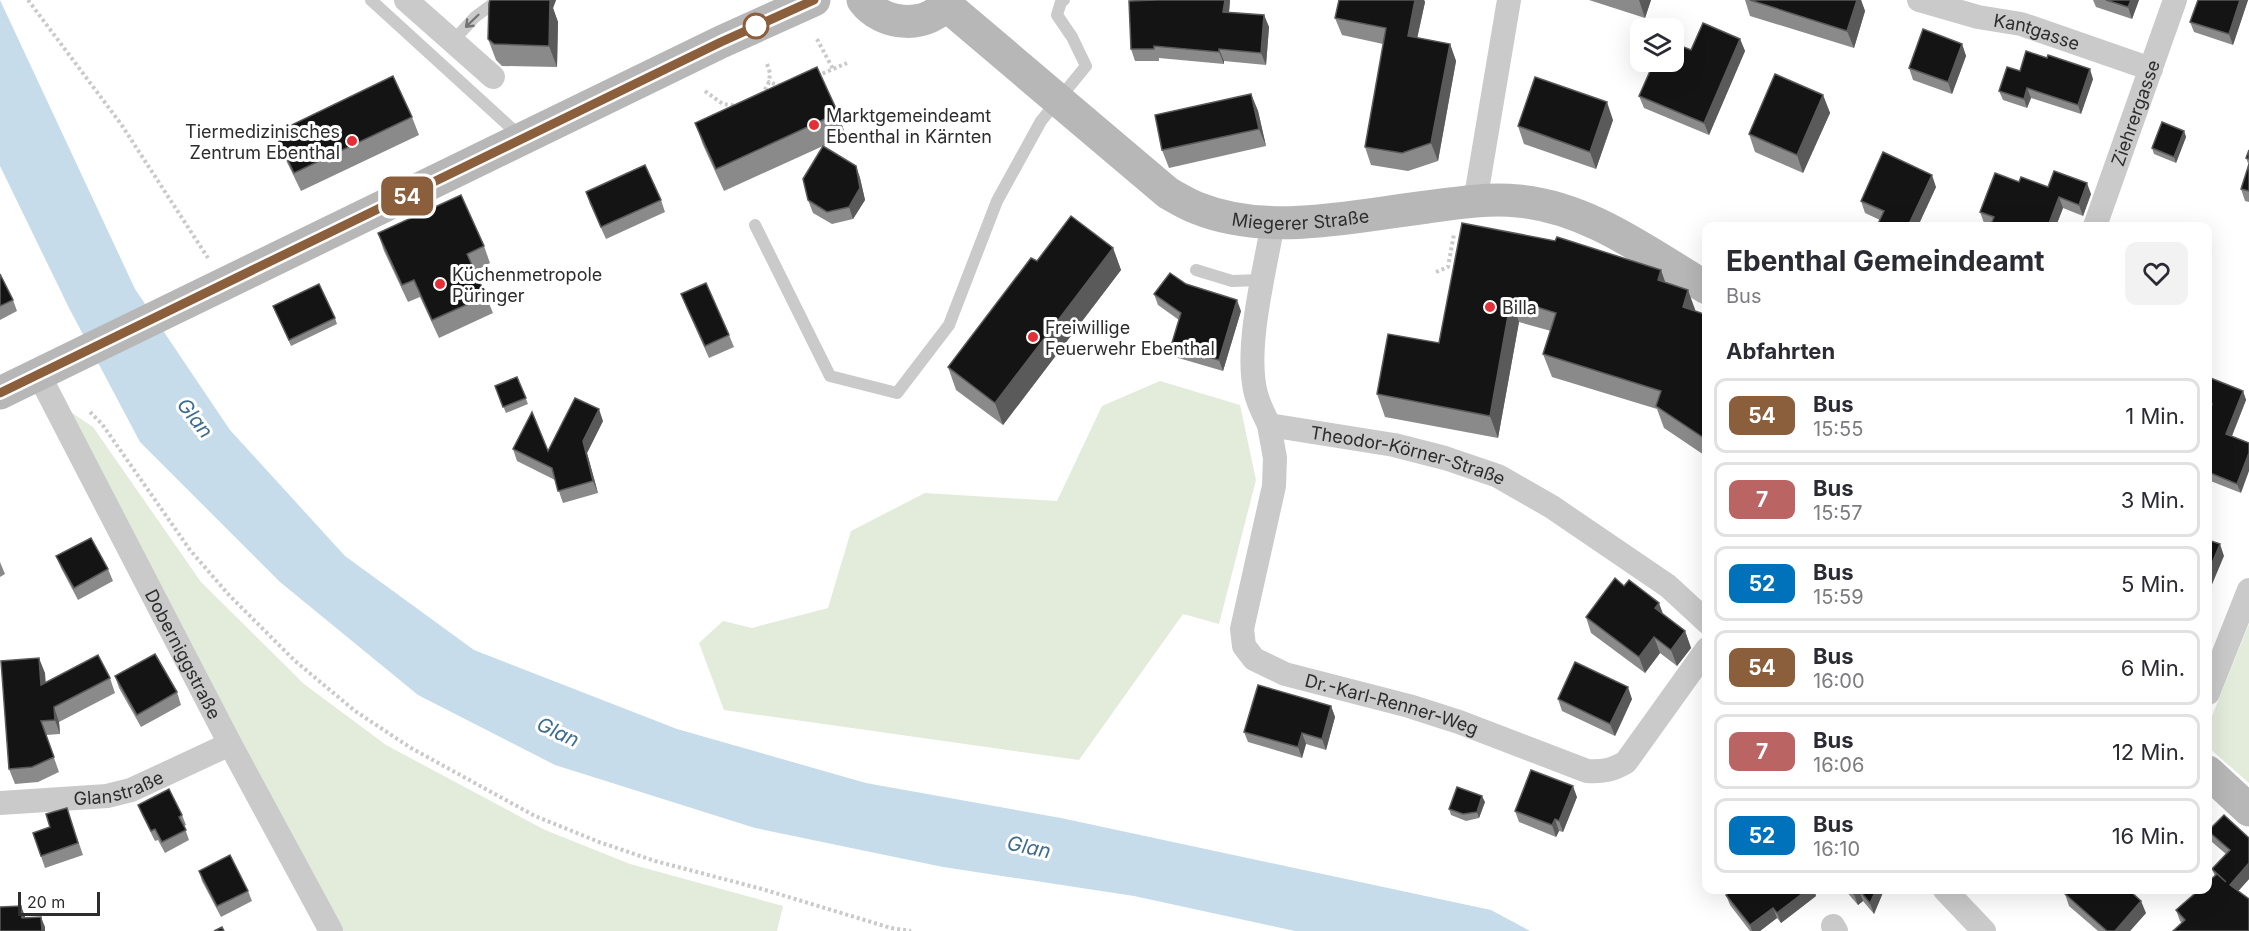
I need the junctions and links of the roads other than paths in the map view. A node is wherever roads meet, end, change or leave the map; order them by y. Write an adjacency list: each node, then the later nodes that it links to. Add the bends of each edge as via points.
1 (372, 0): 15 (lane)
2 (406, 0): 11 (street)
3 (814, 0): 15 (main road)
4 (863, 0): 9 (main road, Miegerer Straße, via 882,17 905,22 927,18)
5 (1064, 0): 14 (lane, via 1057,15 1086,66)
6 (1509, 0): 16 (street)
7 (1919, 0): 12 (street, Kantgasse, via 1978,17 2021,24)
8 (2175, 0): 12 (street, Ziehrergasse)
9 (947, 2): 14 (main road, Miegerer Straße)
10 (494, 3): 11 (lane, one-way to 11)
11 (453, 41): 13 (street)
12 (2151, 69): 18 (street, Ziehrergasse)
13 (493, 77)
14 (1057, 100): 17 (main road, Miegerer Straße, via 1168,193 1226,217); 19 (lane, via 1041,121 998,201 949,325 897,393 830,376)
15 (523, 138): 23 (main road)
16 (1465, 214): 17 (main road, Miegerer Straße); 22 (main road, Miegerer Straße, via 1518,201 1558,209 1597,223)
17 (1273, 222): 21 (street)
18 (2096, 222)
19 (755, 225)
20 (1196, 270): 21 (lane, via 1232,281)
21 (1263, 280): 25 (street, via 1252,346 1252,372 1256,395)
22 (1702, 285)
23 (44, 372): 24 (main road); 30 (street, Doberniggstraße)
24 (0, 393)
25 (1269, 425): 27 (street, Theodor-Körner-Straße, via 1394,445 1498,476 1552,507 1668,586); 28 (street, Dr.-Karl-Renner-Weg, via 1275,458 1274,486 1242,629 1244,646 1254,659 1285,674 1409,706 1587,771 1601,772 1626,762)
26 (2249, 590): 29 (street)
27 (1702, 617)
28 (1702, 656)
29 (2212, 683)
30 (230, 744): 32 (street, Glanstraße, via 131,790 107,796); 35 (street, Doberniggstraße)
31 (2212, 776): 33 (main road)
32 (0, 803)
33 (2249, 810)
34 (1949, 894): 36 (street)
35 (331, 931)
36 (1984, 931)

